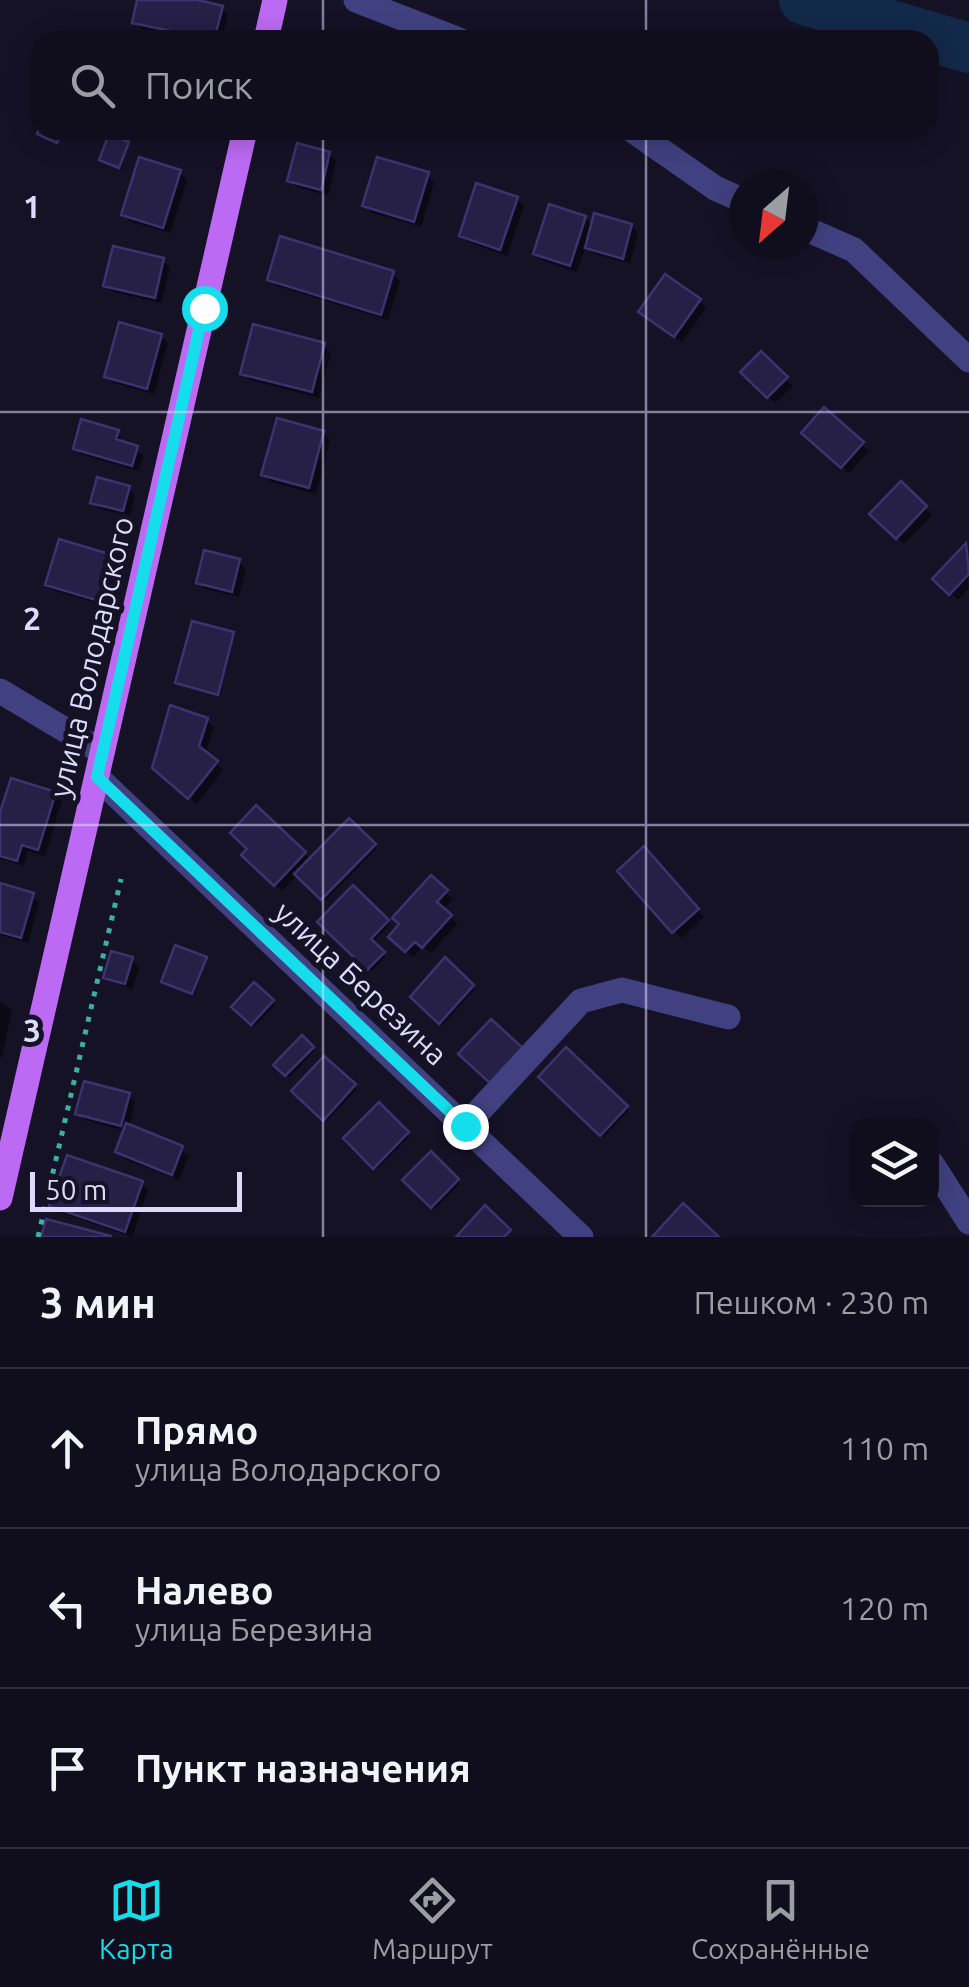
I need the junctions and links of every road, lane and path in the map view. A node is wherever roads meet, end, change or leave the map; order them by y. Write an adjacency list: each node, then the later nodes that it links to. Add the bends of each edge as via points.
1 (275, 0): 3 (main road)
2 (356, 0): 4 (street)
3 (268, 30)
4 (433, 30)
5 (243, 140): 11 (main road, улица Володарского)
6 (646, 140): 7 (street)
7 (729, 194)
8 (819, 235): 9 (street, via 854,250)
9 (969, 360)
10 (0, 690): 11 (street, улица Березина)
11 (99, 764): 14 (street, улица Березина); 16 (main road, улица Володарского)
12 (121, 879): 18 (path)
13 (728, 1017): 14 (street, via 622,990 581,1000)
14 (465, 1126): 19 (street, улица Березина)
15 (939, 1175): 17 (street)
16 (0, 1198)
17 (969, 1222)
18 (38, 1237)
19 (580, 1237)

